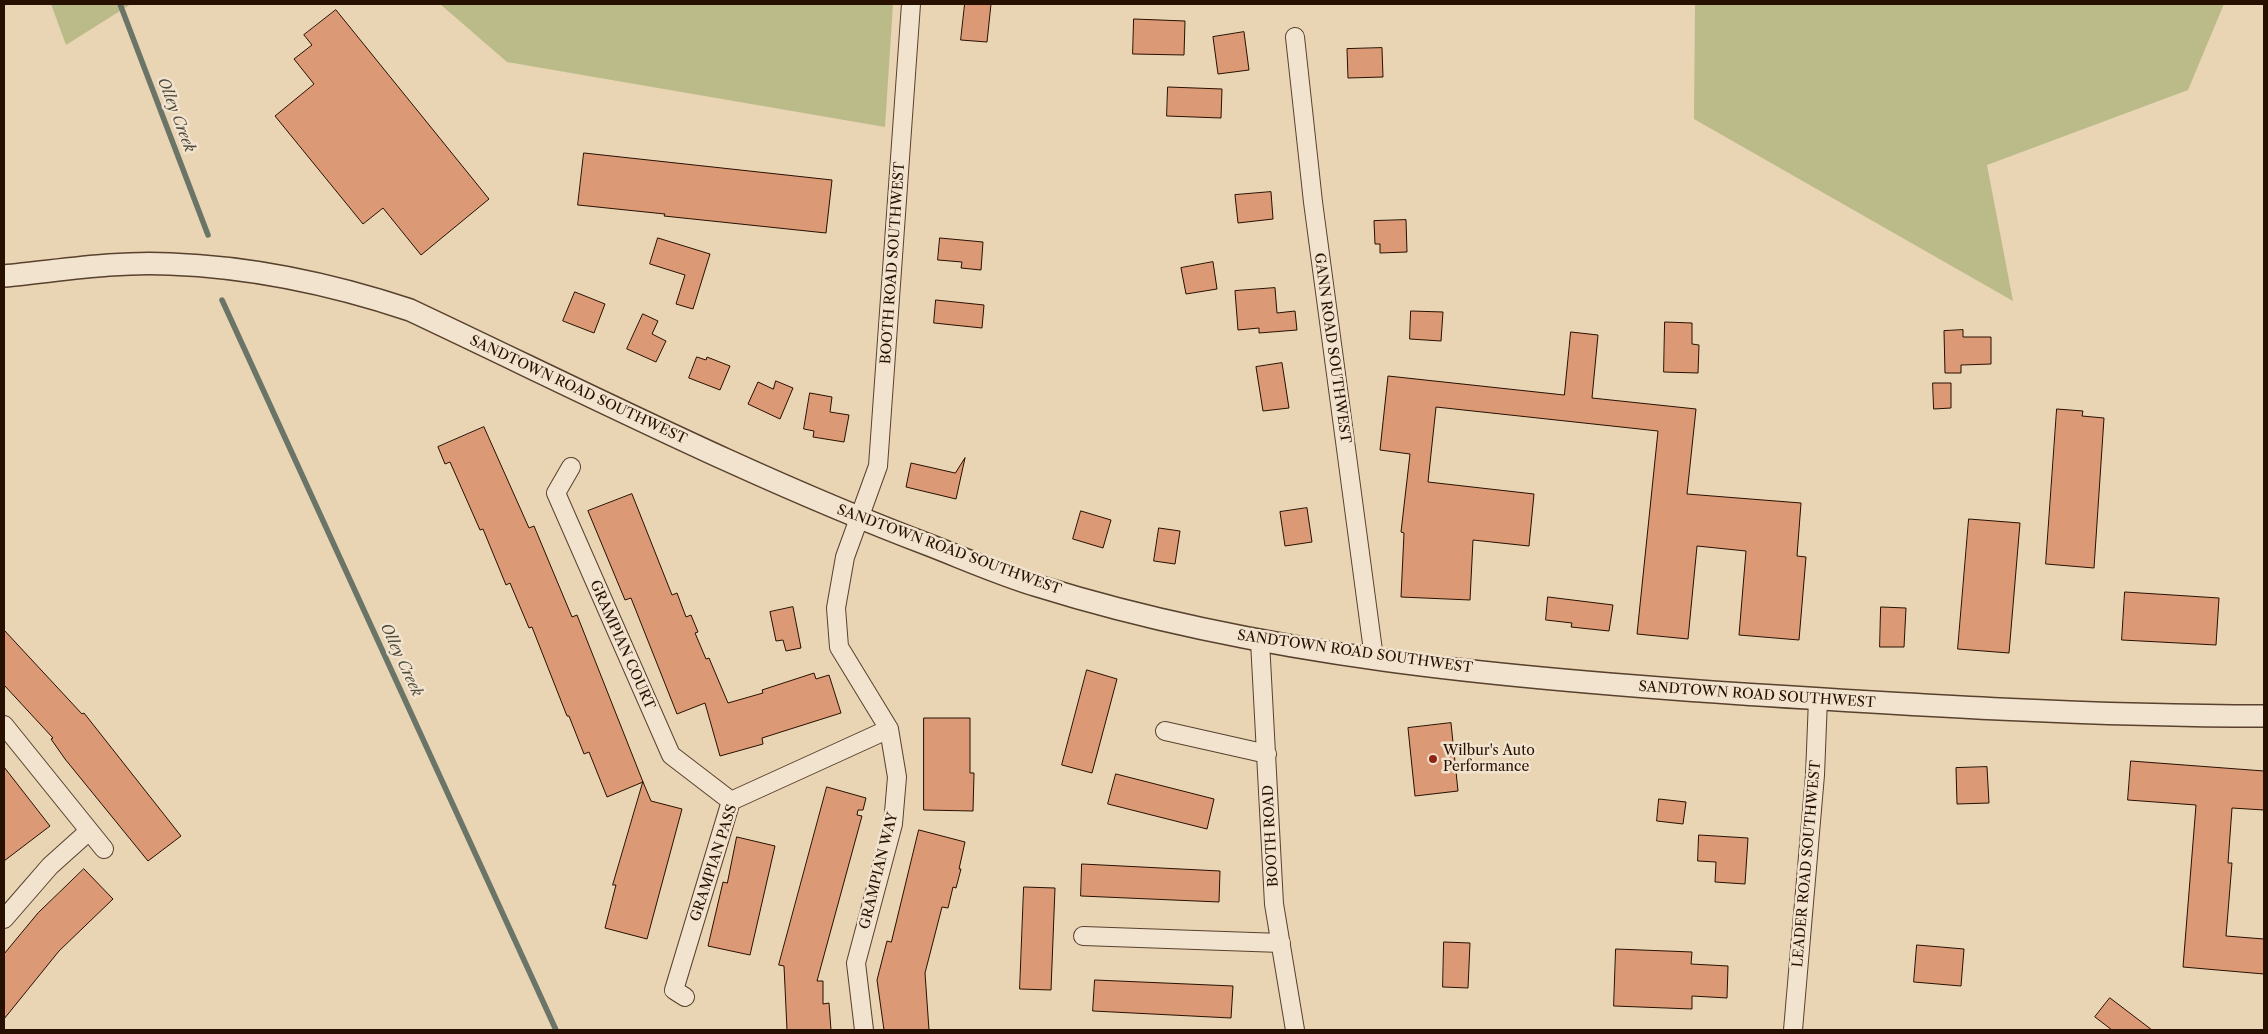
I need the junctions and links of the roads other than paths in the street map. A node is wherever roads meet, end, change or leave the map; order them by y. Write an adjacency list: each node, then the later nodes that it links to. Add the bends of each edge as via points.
1 (912, 4): 5 (street, BOOTH ROAD SOUTHWEST, via 878,466)
2 (1295, 37): 7 (street, GANN ROAD SOUTHWEST, via 1313,202)
3 (4, 276): 5 (street, SANDTOWN ROAD SOUTHWEST, via 168,263 306,280 369,297 410,310)
4 (571, 467): 14 (street, GRAMPIAN COURT, via 556,493 671,755)
5 (859, 519): 6 (street, SANDTOWN ROAD SOUTHWEST, via 1036,586); 11 (street, GRAMPIAN WAY, via 845,557 836,608 839,647)
6 (1260, 641): 7 (street, SANDTOWN ROAD SOUTHWEST); 13 (street, BOOTH ROAD)
7 (1374, 658): 8 (street, SANDTOWN ROAD SOUTHWEST, via 1569,681)
8 (1818, 699): 9 (street, SANDTOWN ROAD SOUTHWEST, via 1929,707); 23 (street, LEADER ROAD SOUTHWEST, via 1815,775)
9 (2264, 716)
10 (4, 725): 15 (street)
11 (889, 729): 14 (street, GRAMPIAN PASS); 21 (street, GRAMPIAN WAY, via 897,776 893,824 856,963)
12 (1165, 731): 13 (street)
13 (1267, 754): 19 (street, BOOTH ROAD, via 1274,904)
14 (731, 801): 20 (street, GRAMPIAN PASS, via 674,990)
15 (89, 831): 16 (street); 17 (street, via 50,866)
16 (104, 849)
17 (4, 919)
18 (1083, 936): 19 (street)
19 (1281, 943): 22 (street, BOOTH ROAD)
20 (685, 997)
21 (864, 1030)
22 (1295, 1030)
23 (1793, 1030)

